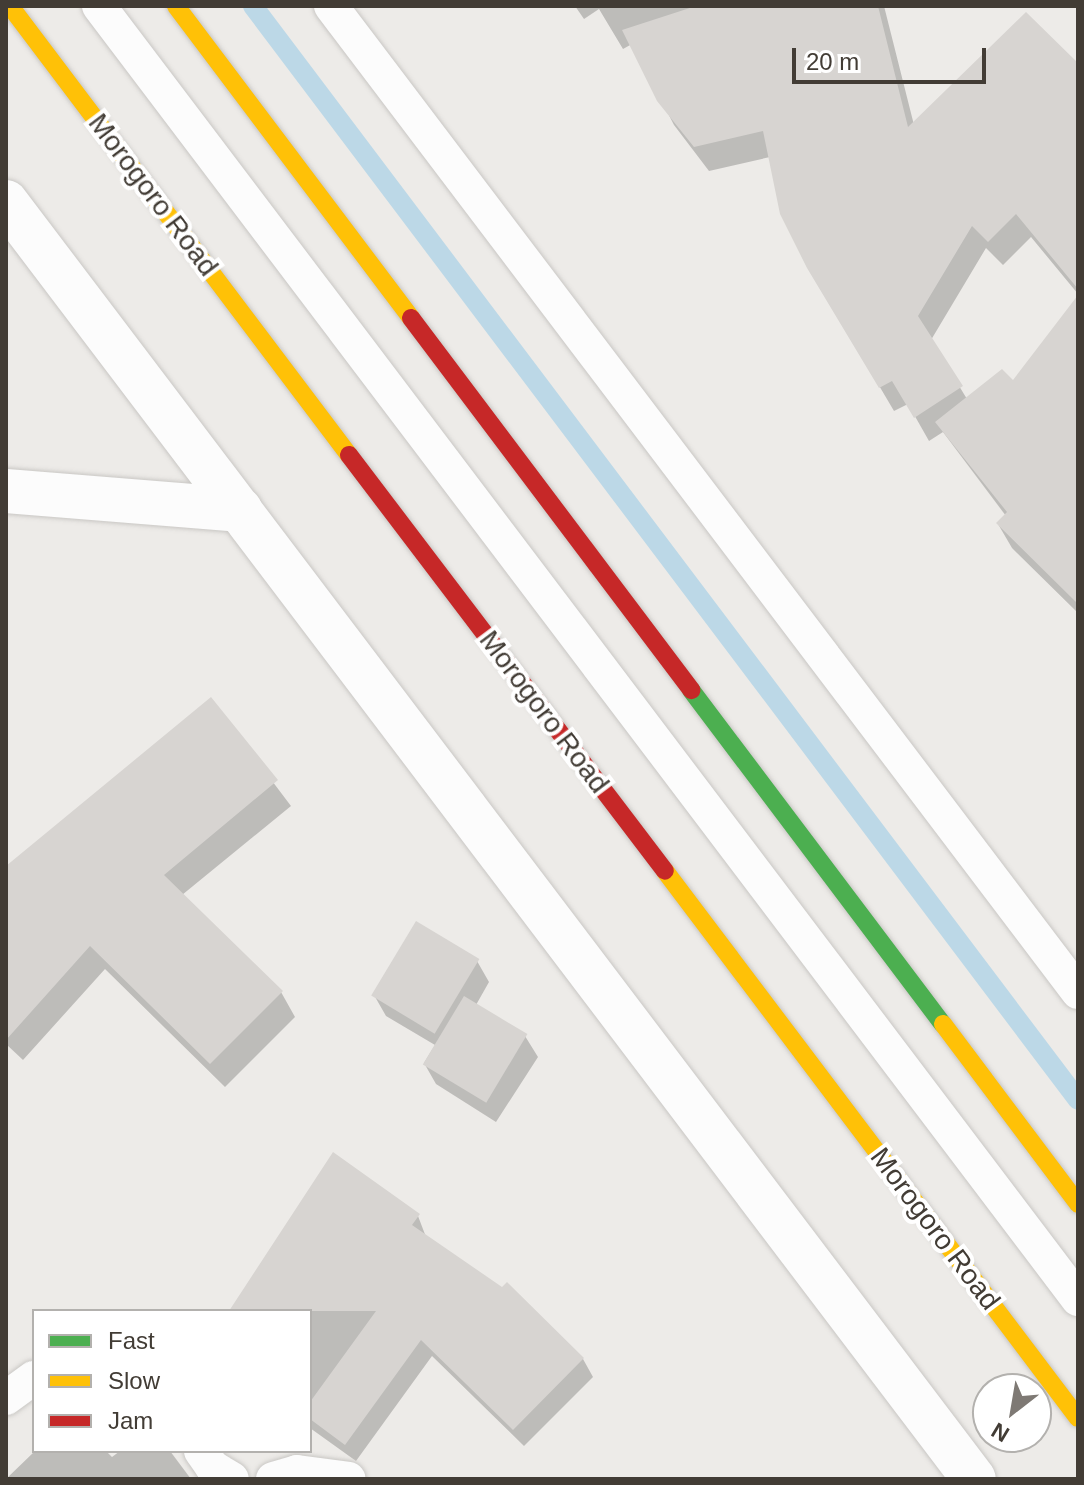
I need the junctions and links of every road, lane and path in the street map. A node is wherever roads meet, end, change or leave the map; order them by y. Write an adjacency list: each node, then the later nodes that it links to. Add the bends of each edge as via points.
1 (10, 6): 13 (highway, Morogoro Road)
2 (99, 6): 10 (lane)
3 (176, 6): 9 (highway)
4 (331, 6): 8 (lane)
5 (6, 202): 7 (street)
6 (6, 491): 7 (street)
7 (240, 510): 18 (street)
8 (1078, 992)
9 (1078, 1204)
10 (1078, 1299)
11 (32, 1379): 12 (lane)
12 (6, 1398)
13 (1078, 1418)
14 (202, 1453): 15 (lane, via 212,1467)
15 (232, 1479)
16 (273, 1479): 17 (lane, via 297,1472)
17 (349, 1479)
18 (974, 1479)

